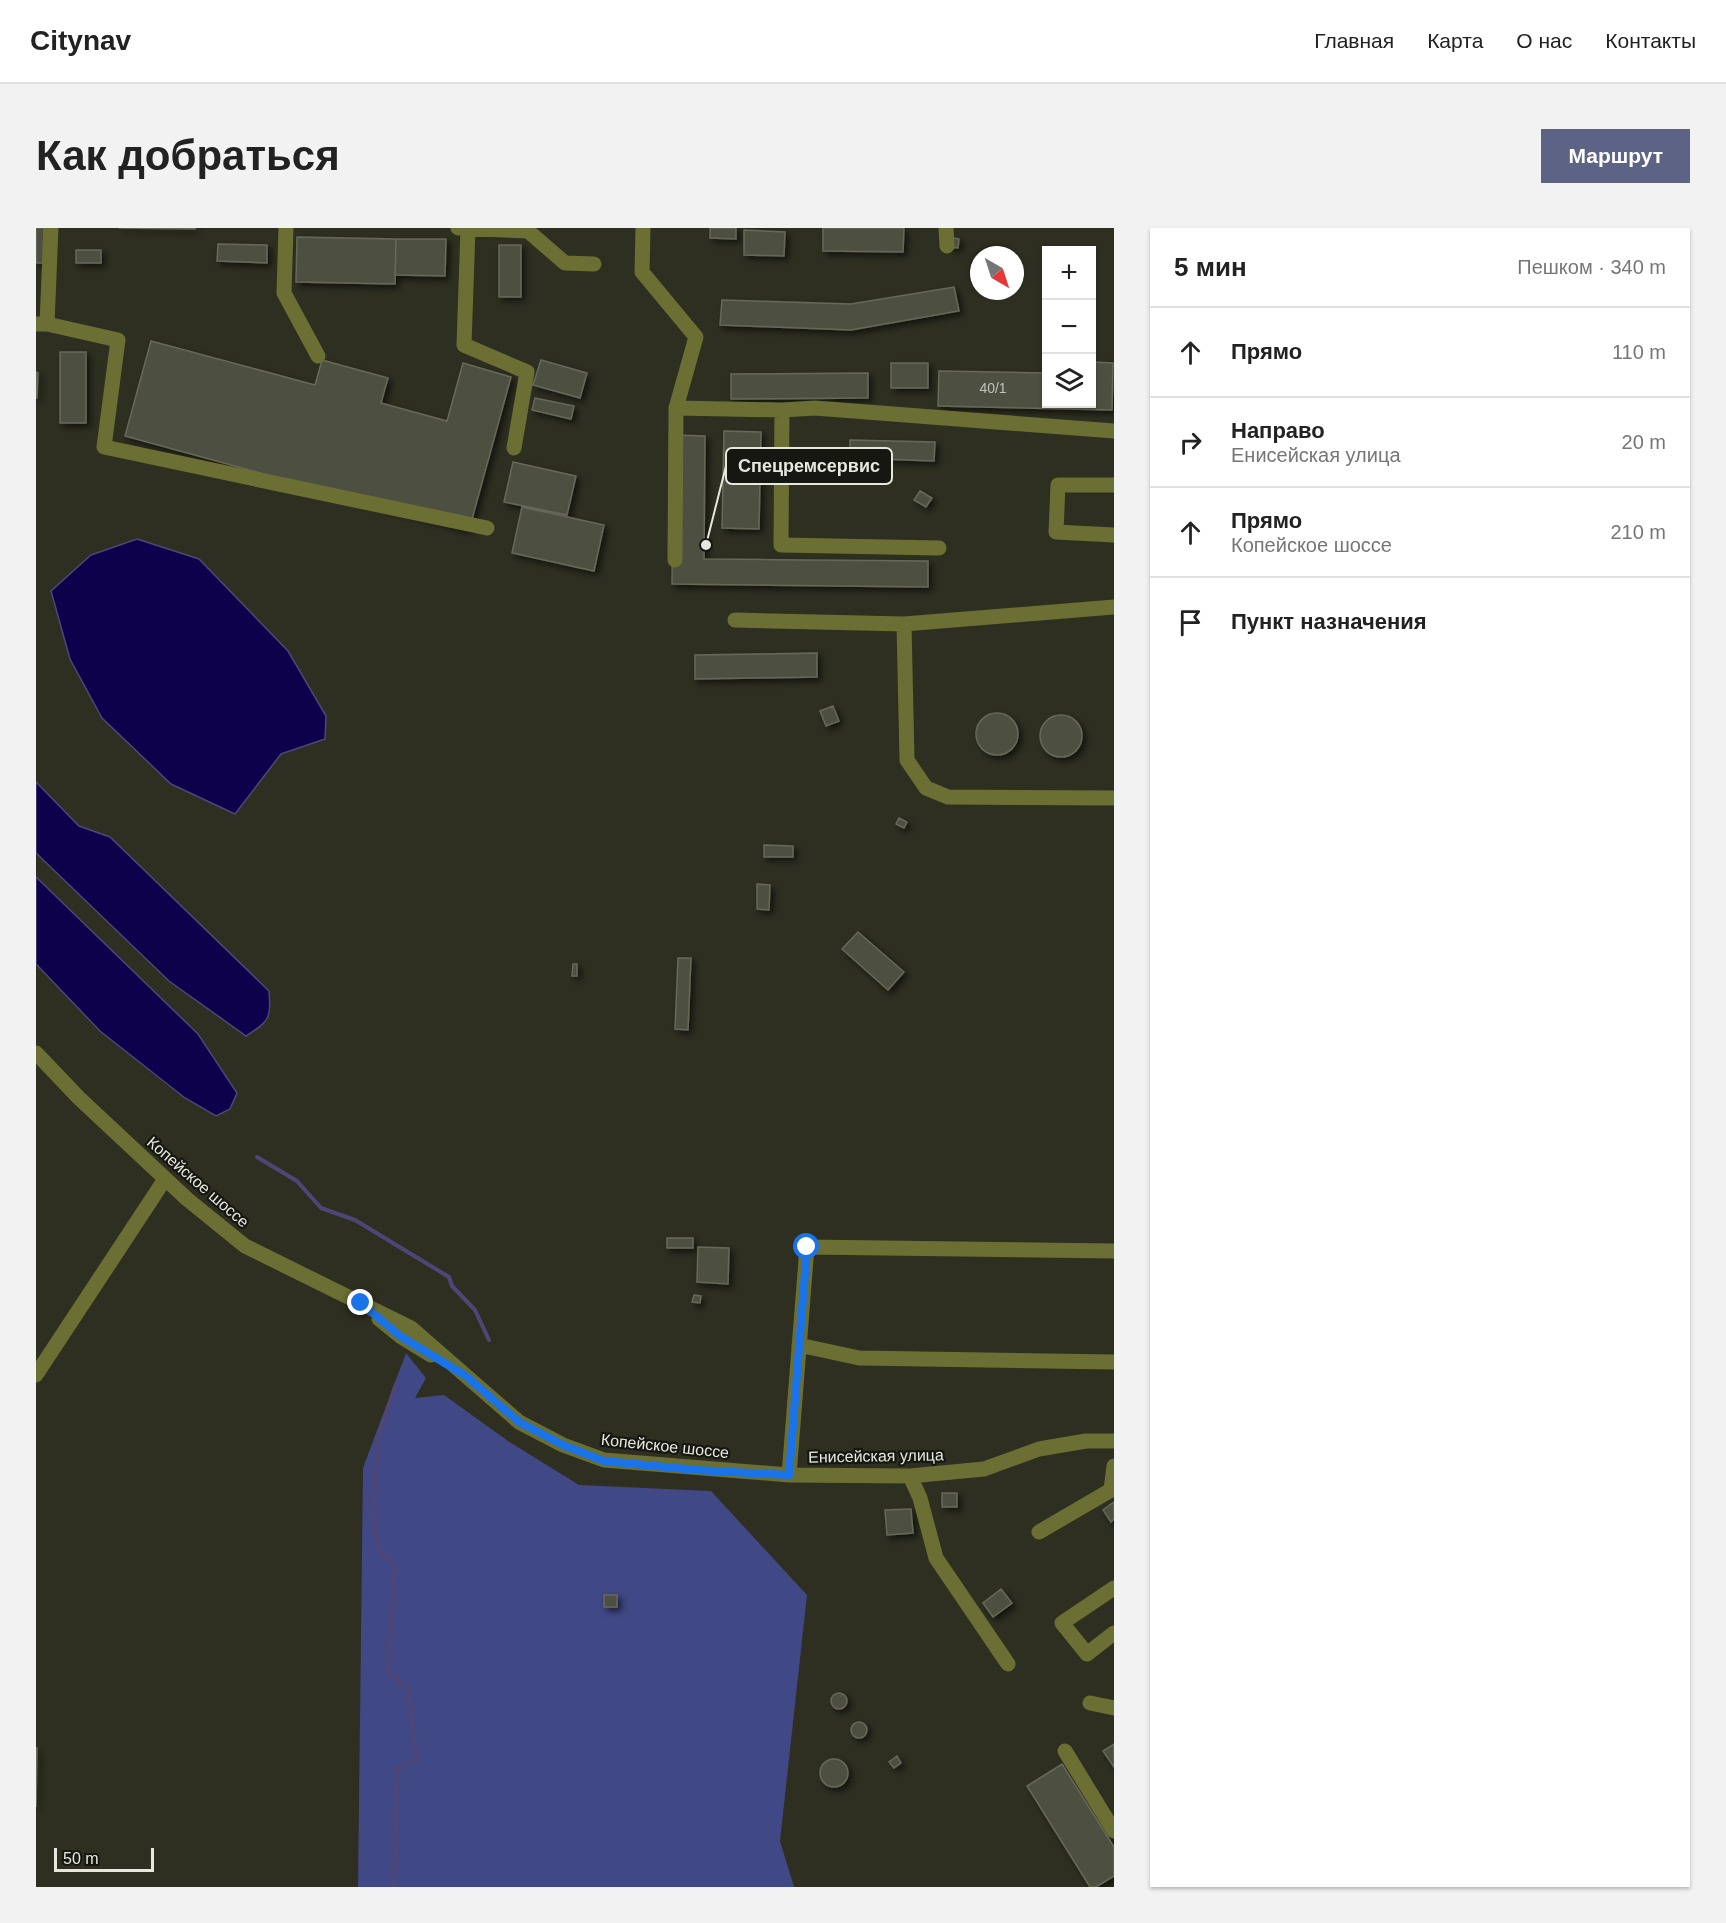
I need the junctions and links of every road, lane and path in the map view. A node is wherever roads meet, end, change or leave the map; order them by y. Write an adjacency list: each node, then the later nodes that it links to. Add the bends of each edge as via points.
1 (51, 228): 9 (street)
2 (286, 228): 10 (street, via 284,293)
3 (458, 228): 4 (street)
4 (468, 228): 8 (street, via 528,231 565,263); 14 (street, via 464,345 527,372)
5 (643, 228): 11 (street, via 642,272 696,337)
6 (946, 228): 7 (street)
7 (947, 246)
8 (594, 264)
9 (41, 324): 16 (street, via 118,340 104,447)
10 (318, 356)
11 (676, 408): 12 (street); 19 (street)
12 (782, 410): 13 (street, via 815,408); 18 (street, via 781,545)
13 (1114, 431)
14 (514, 448)
15 (1114, 485): 17 (street, via 1058,485 1056,532)
16 (487, 528)
17 (1114, 535)
18 (939, 548)
19 (675, 560)
20 (1114, 607): 22 (street)
21 (735, 620): 22 (street)
22 (904, 624): 23 (street, via 908,760 926,788 948,797)
23 (1114, 798)
24 (36, 1053): 25 (street, Копейское шоссе)
25 (165, 1179): 29 (street); 32 (street, Копейское шоссе, via 245,1246 411,1328 519,1422 563,1445 604,1461)
26 (1114, 1251): 27 (street, via 807,1247)
27 (799, 1345): 28 (street, via 859,1358); 33 (street)
28 (1114, 1362)
29 (36, 1375)
30 (1114, 1441): 34 (street, Енисейская улица, via 1039,1449 984,1469)
31 (1114, 1466): 35 (street, via 1111,1490)
32 (741, 1472): 33 (street, Енисейская улица)
33 (789, 1475): 34 (street, Енисейская улица)
34 (910, 1476): 38 (street, via 936,1558)
35 (1039, 1532)
36 (1114, 1587): 37 (street, via 1062,1623 1087,1654)
37 (1114, 1633)
38 (1008, 1664)
39 (1090, 1703): 40 (street)
40 (1114, 1708)
41 (1065, 1751): 42 (street)
42 (1114, 1831)

